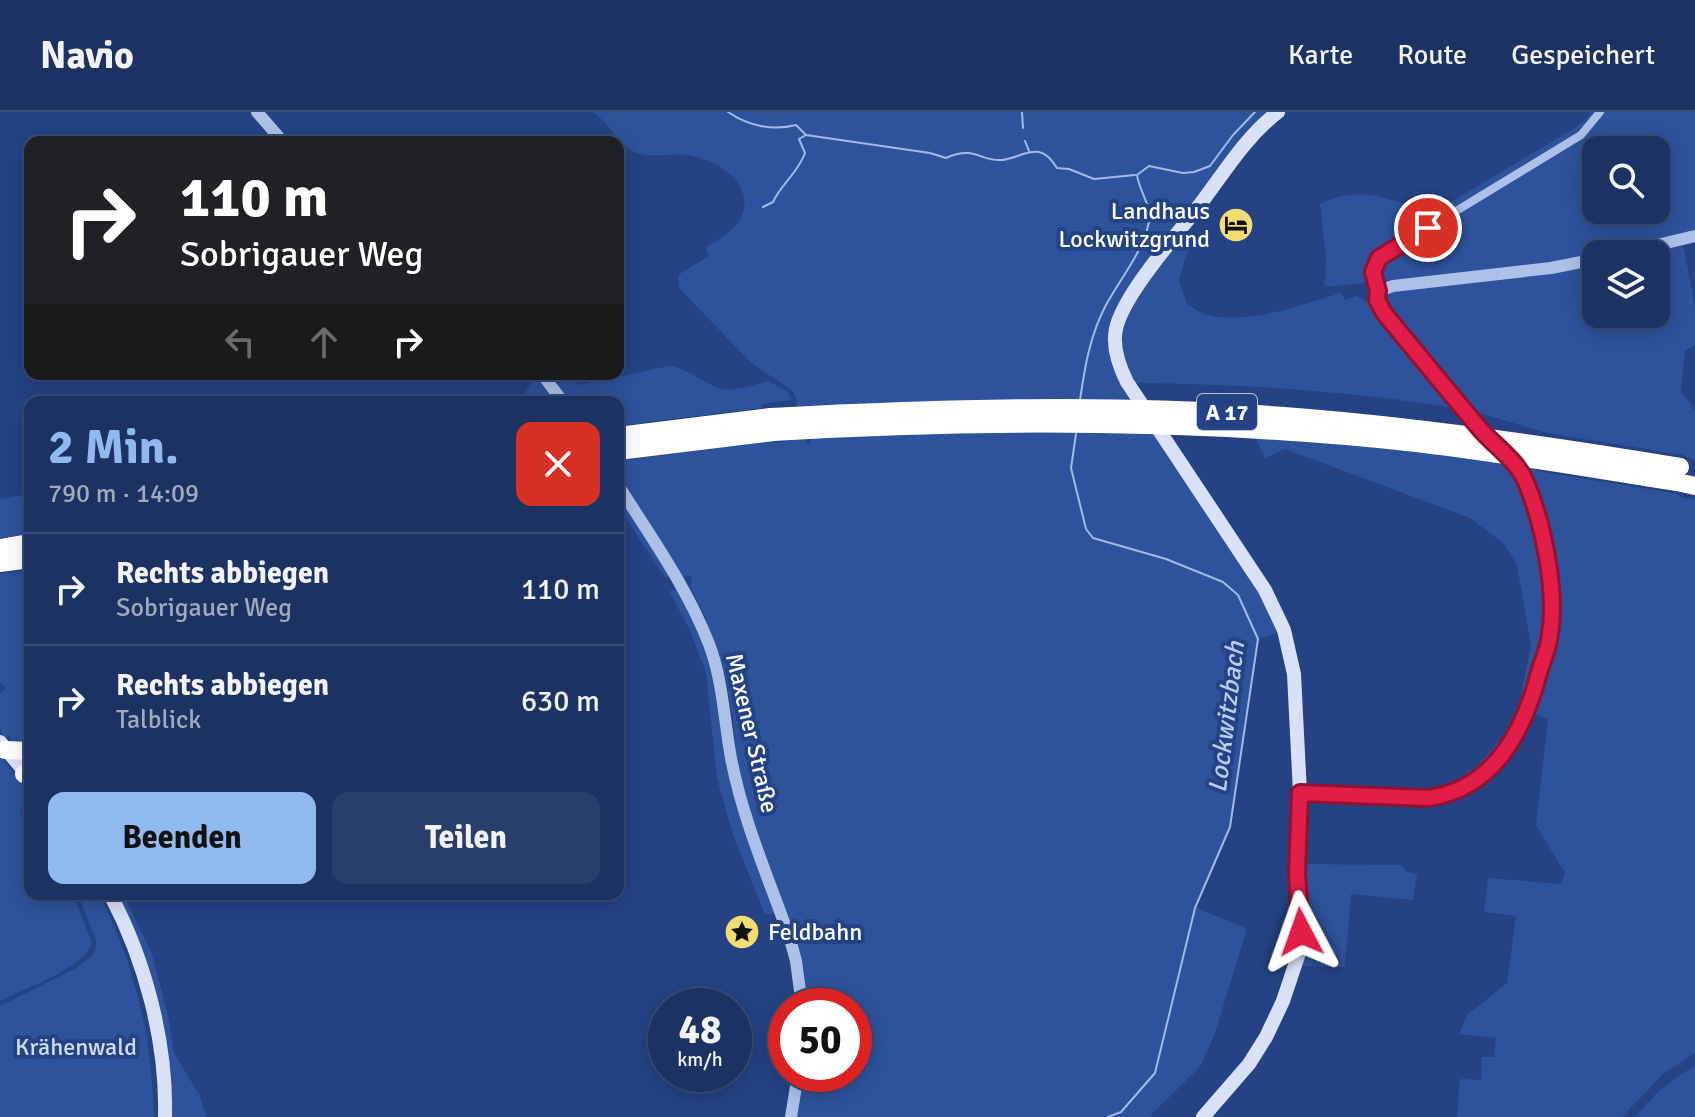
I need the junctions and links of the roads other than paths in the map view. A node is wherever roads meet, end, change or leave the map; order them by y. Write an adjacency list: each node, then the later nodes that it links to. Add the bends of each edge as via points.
1 (1278, 112): 19 (main road, via 1239,152 1132,295 1116,328 1115,345 1127,382 1278,615 1294,674)
2 (1600, 112): 8 (street, via 1581,135 1379,258 1373,272)
3 (262, 114): 4 (street)
4 (278, 136)
5 (1695, 236): 6 (street)
6 (1670, 242)
7 (1582, 262): 8 (street)
8 (1378, 291): 19 (street, via 1384,313 1524,478 1550,566 1550,634 1533,698 1515,739 1471,781 1428,798)
9 (772, 424): 10 (highway, A 17); 11 (highway, A 17); 12 (highway, A 17, bridge, via 1228,428)
10 (624, 436)
11 (624, 450)
12 (1687, 476)
13 (624, 494): 22 (street, Maxener Straße, via 678,579 711,648 738,788 790,939)
14 (24, 544): 15 (highway)
15 (0, 548)
16 (3, 746): 17 (highway); 18 (main road)
17 (24, 750)
18 (24, 770)
19 (1300, 793): 27 (main road, via 1301,932 1293,977 1249,1064)
20 (104, 900): 24 (main road, via 134,971 153,1053)
21 (113, 900): 25 (main road, via 151,1002)
22 (800, 988)
23 (795, 1092): 26 (street)
24 (156, 1117)
25 (165, 1117)
26 (791, 1117)
27 (1203, 1117)

